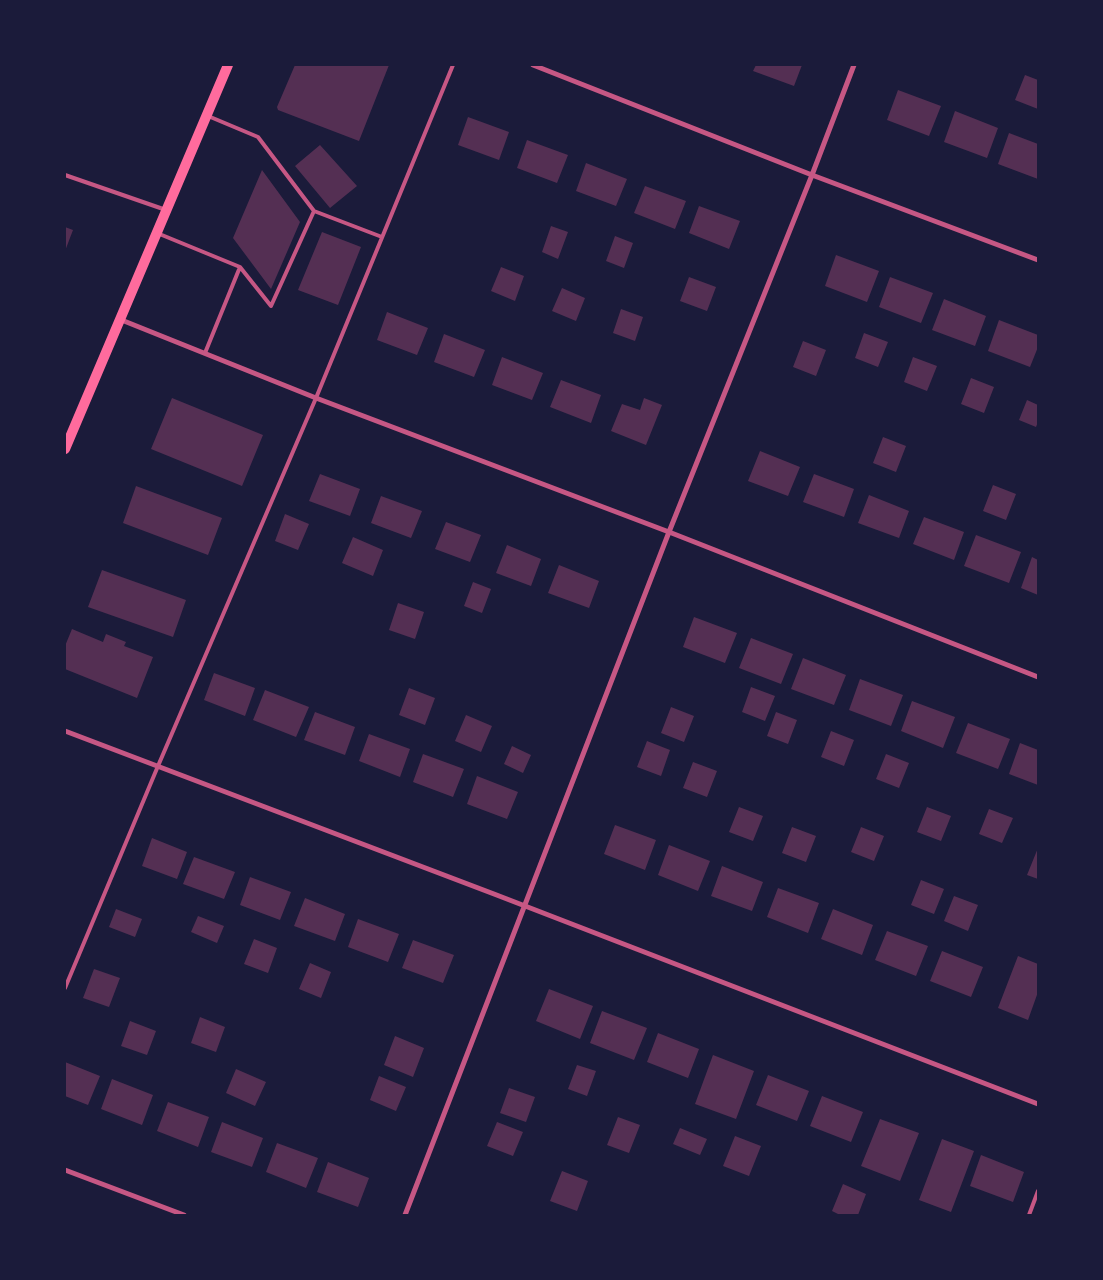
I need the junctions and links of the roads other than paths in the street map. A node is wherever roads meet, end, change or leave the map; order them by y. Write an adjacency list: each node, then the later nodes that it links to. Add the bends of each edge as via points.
1 (228, 65): 5 (main road)
2 (453, 65): 11 (lane)
3 (533, 65): 7 (street)
4 (854, 65): 7 (street)
5 (206, 115): 8 (main road); 9 (lane, via 258,138)
6 (65, 175): 8 (lane)
7 (812, 175): 12 (street); 18 (street)
8 (166, 210): 10 (main road)
9 (314, 211): 11 (lane); 13 (lane, via 271,306)
10 (156, 233): 13 (lane); 14 (main road)
11 (382, 237): 16 (lane)
12 (1038, 260)
13 (240, 267): 15 (lane)
14 (119, 319): 15 (street); 17 (main road)
15 (205, 353): 16 (street)
16 (316, 398): 18 (street); 21 (lane)
17 (65, 449)
18 (669, 532): 19 (street); 22 (street)
19 (1038, 677)
20 (65, 731): 21 (street)
21 (158, 766): 22 (street); 23 (lane)
22 (524, 905): 24 (street); 28 (street)
23 (65, 988)
24 (1038, 1104)
25 (65, 1170): 27 (street)
26 (1038, 1191): 29 (lane)
27 (184, 1215)
28 (405, 1215)
29 (1029, 1215)

